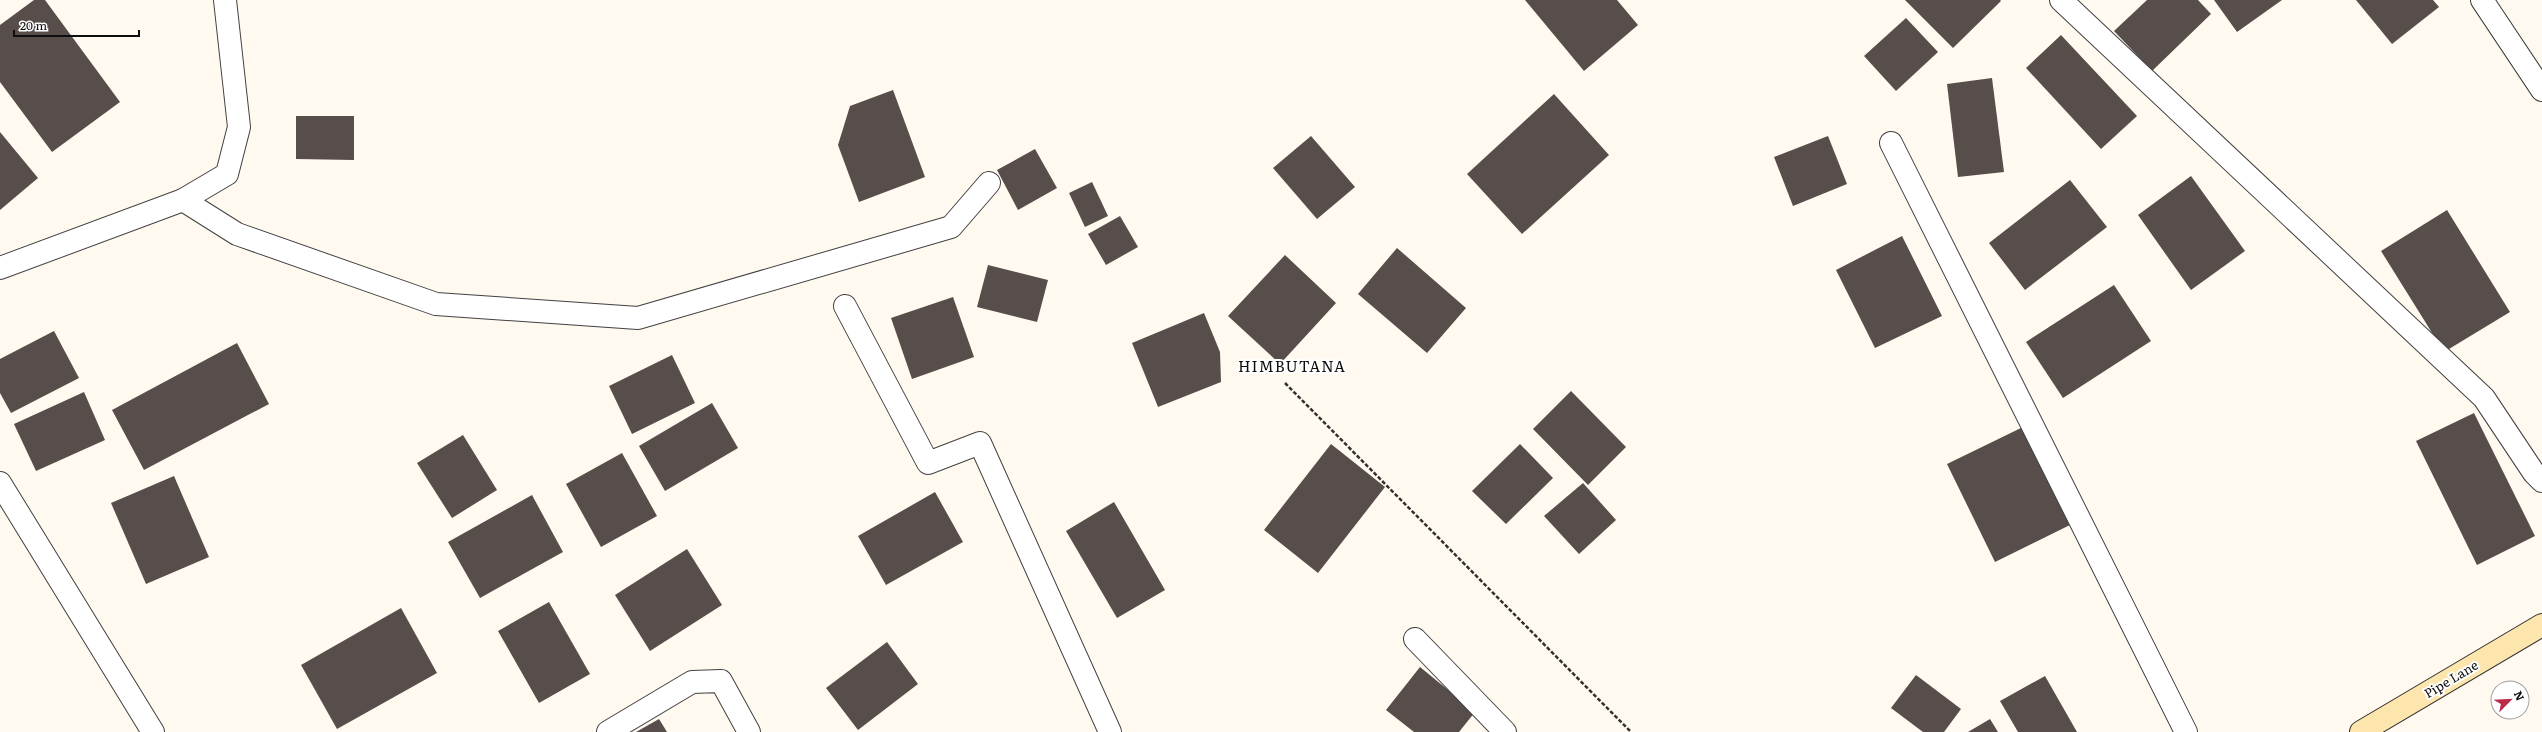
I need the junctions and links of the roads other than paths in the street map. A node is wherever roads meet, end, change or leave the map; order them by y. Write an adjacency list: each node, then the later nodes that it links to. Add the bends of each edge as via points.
1 (225, 0): 7 (street, via 239,127 227,174)
2 (2061, 0): 10 (street, via 2484,398)
3 (2482, 0): 4 (street)
4 (2542, 90)
5 (1891, 143): 19 (street)
6 (989, 183): 7 (street, via 950,227 638,318 436,304 237,234)
7 (183, 200): 8 (street)
8 (0, 268)
9 (845, 306): 17 (street, via 928,462 980,443)
10 (2542, 481)
11 (0, 483): 14 (street)
12 (2542, 625): 20 (street, Pipe Lane)
13 (1415, 639): 18 (street)
14 (153, 732)
15 (608, 732): 16 (street, via 692,682 721,681)
16 (749, 732)
17 (1110, 732)
18 (1504, 732)
19 (2186, 732)
20 (2361, 732)

